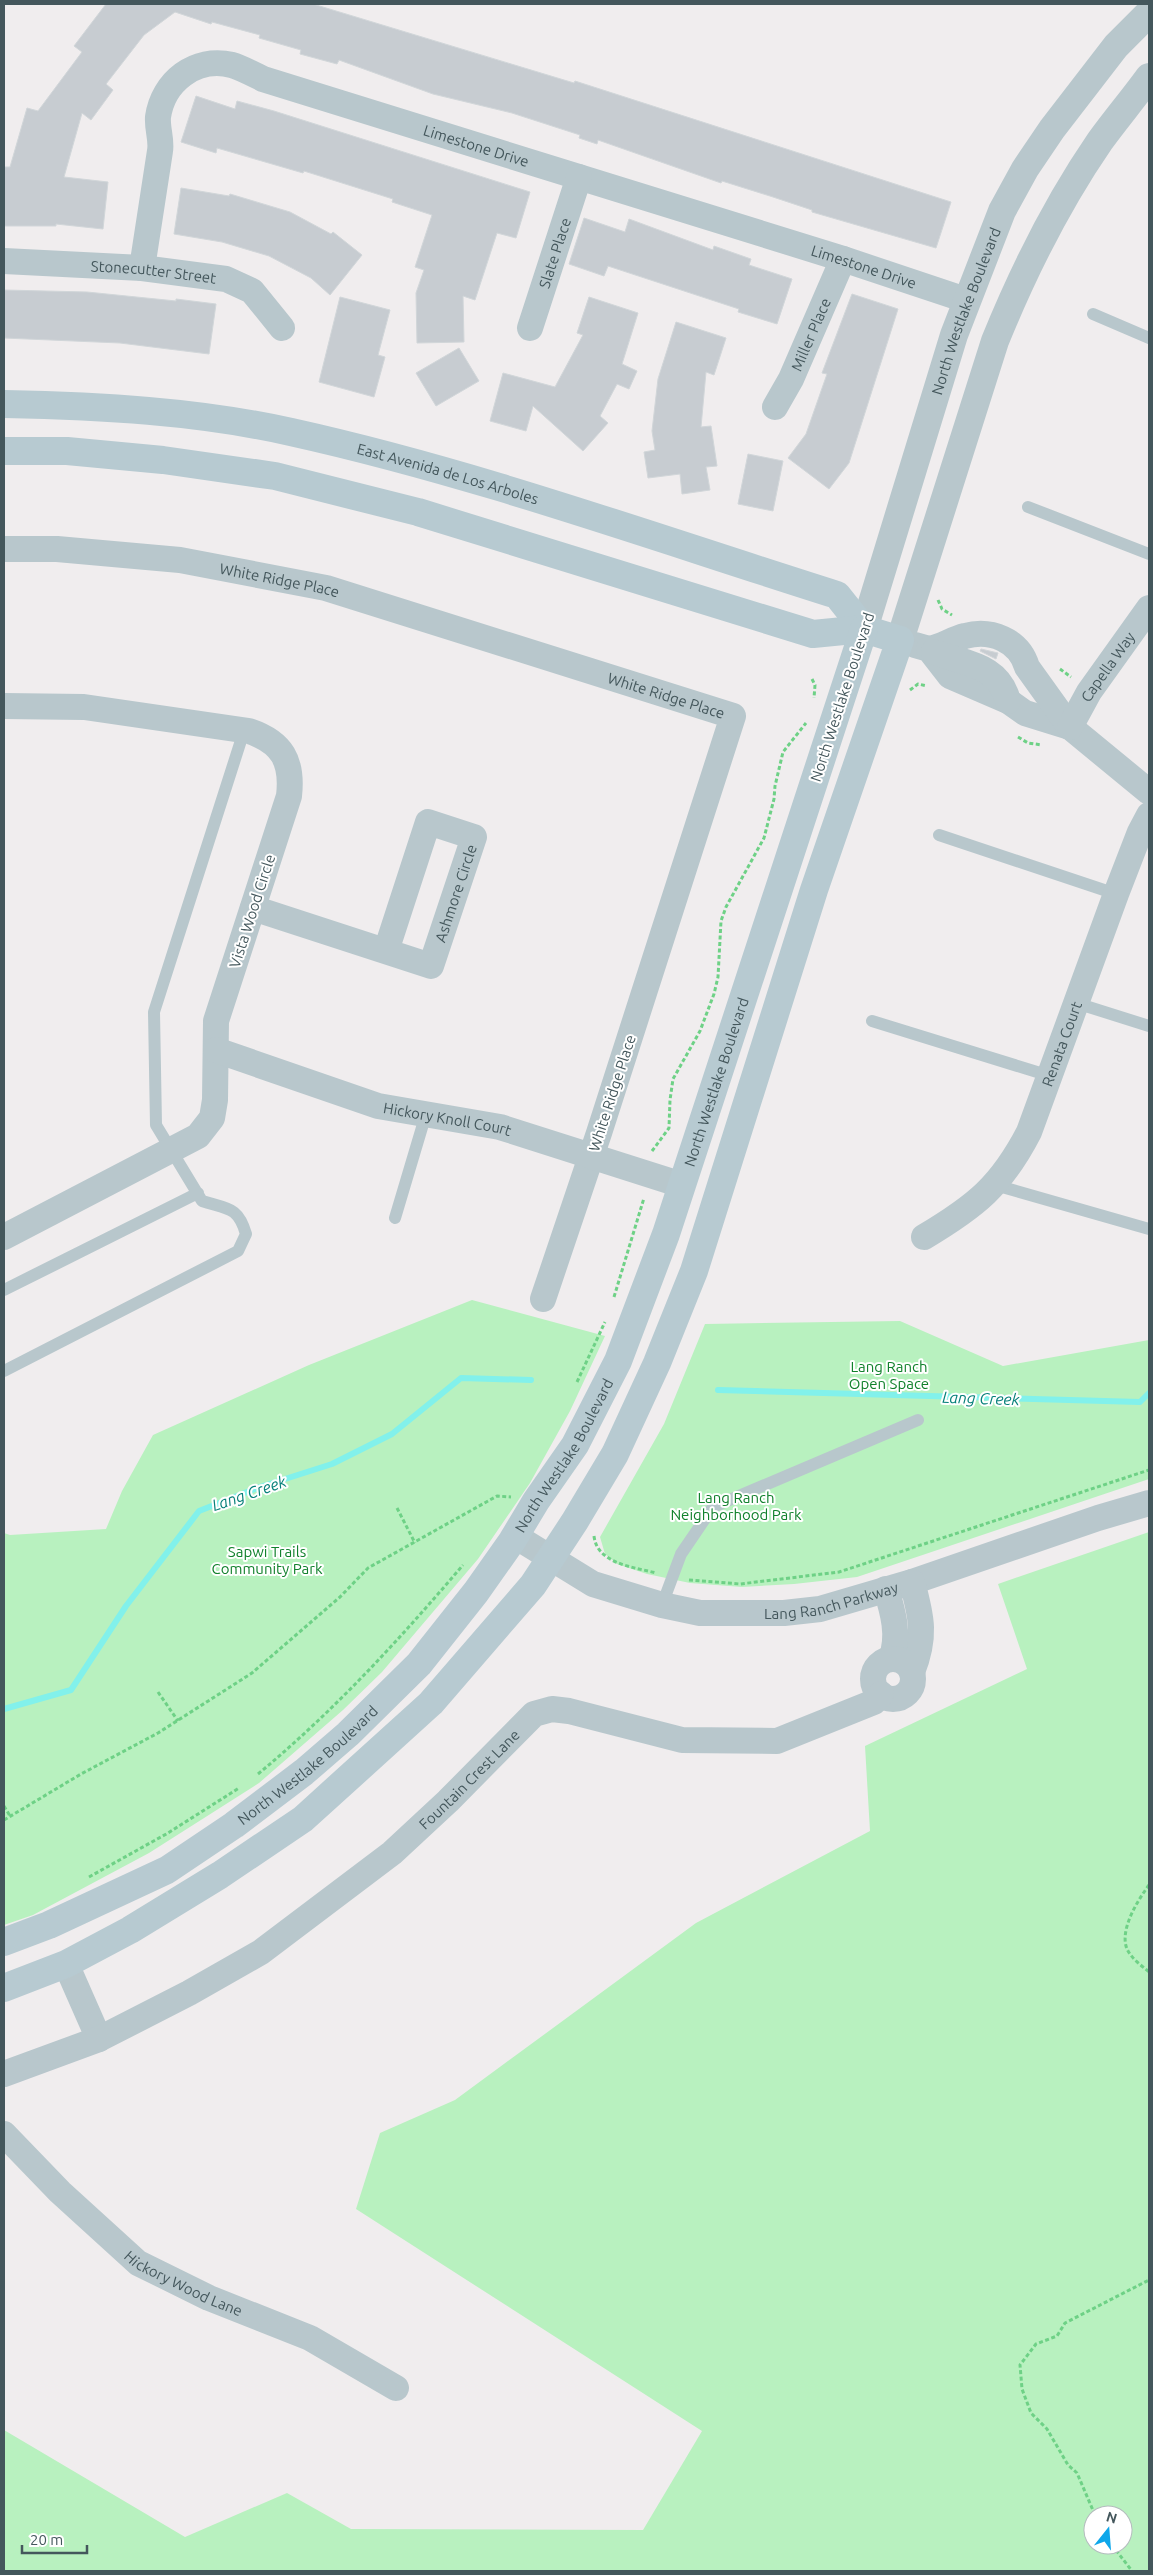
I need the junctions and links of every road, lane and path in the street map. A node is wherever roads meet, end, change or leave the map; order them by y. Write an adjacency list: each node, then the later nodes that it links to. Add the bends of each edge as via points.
1 (1149, 13): 7 (street, North Westlake Boulevard, via 1116,46 1025,169 1002,211)
2 (1149, 77): 20 (street, via 1100,141 1072,186 1008,310 995,341)
3 (579, 177): 4 (street, Limestone Drive); 6 (street, Limestone Drive, via 263,79 232,65 214,63 198,66 182,74 162,100 158,120 161,148); 10 (street, Slate Place)
4 (843, 259): 7 (street, Limestone Drive); 13 (street, Miller Place, via 791,379)
5 (4, 262): 6 (street, Stonecutter Street)
6 (142, 268): 9 (street, Stonecutter Street, via 226,279 252,290)
7 (966, 300): 19 (street, North Westlake Boulevard)
8 (1093, 314): 11 (lane)
9 (282, 328)
10 (530, 328)
11 (1149, 338)
12 (4, 404): 19 (main road, East Avenida de Los Arboles, via 73,405 179,414 290,431 433,467 837,595)
13 (775, 407)
14 (4, 451): 19 (main road, via 67,451 163,460 275,476 418,512 813,634)
15 (1028, 508): 17 (lane)
16 (4, 549): 46 (street, White Ridge Place, via 57,549 180,560 326,588 733,716)
17 (1149, 554)
18 (1149, 608): 30 (street, Capella Way, via 1089,692)
19 (864, 629): 20 (main road); 48 (main road, North Westlake Boulevard)
20 (900, 640): 21 (street); 70 (main road, via 814,890 694,1271 615,1454)
21 (928, 649): 22 (street, via 942,647 964,636 984,633 1012,643 1024,657); 26 (street, via 950,676)
22 (1027, 667): 26 (street); 30 (street)
23 (812, 679): 27 (path, via 815,685)
24 (933, 687): 25 (path, via 918,684)
25 (905, 697)
26 (1008, 701): 30 (street, via 1024,713)
27 (813, 704)
28 (4, 706): 31 (street, Vista Wood Circle, via 84,707)
29 (808, 718): 47 (path, via 783,752 764,838 721,921 714,994 700,1032 673,1080 670,1128 654,1145)
30 (1070, 727): 32 (path, via 1053,745 1028,743); 33 (street)
31 (244, 731): 37 (street, Vista Wood Circle, via 264,736 278,746 287,761 291,779 289,796); 45 (lane, via 154,1012 156,1125)
32 (1012, 732)
33 (1149, 792)
34 (1149, 815): 36 (street, Renata Court)
35 (939, 835): 36 (lane)
36 (1116, 894): 39 (street, Renata Court)
37 (253, 908): 38 (street, Ashmore Circle); 42 (street, Vista Wood Circle, via 216,1021)
38 (386, 951): 38 (street, Ashmore Circle, via 428,822 474,837 431,966)
39 (1076, 1003): 41 (lane); 43 (street, Renata Court)
40 (872, 1021): 43 (lane)
41 (1149, 1026)
42 (216, 1050): 44 (street, Hickory Knoll Court, via 378,1106); 45 (street, Vista Wood Circle, via 212,1118 198,1136)
43 (1050, 1076): 49 (street, Renata Court, via 1029,1132)
44 (426, 1114): 46 (street, Hickory Knoll Court, via 500,1127); 51 (lane)
45 (172, 1150): 50 (lane); 53 (street, Vista Wood Circle)
46 (591, 1156): 47 (street, Hickory Knoll Court); 56 (street, White Ridge Place)
47 (646, 1174): 48 (street, Hickory Knoll Court); 57 (path, via 643,1205 634,1224)
48 (682, 1185): 67 (main road, North Westlake Boulevard, via 618,1361 575,1445)
49 (996, 1186): 52 (lane); 54 (street, Renata Court, via 965,1213)
50 (198, 1193): 55 (lane); 59 (lane, via 202,1201 233,1212 241,1219 246,1234 238,1251)
51 (395, 1218)
52 (1149, 1230)
53 (4, 1237)
54 (924, 1237)
55 (4, 1290)
56 (543, 1299)
57 (611, 1305)
58 (608, 1314): 60 (path)
59 (4, 1371)
60 (574, 1388)
61 (918, 1420): 71 (lane, via 713,1507 681,1554)
62 (1149, 1470): 71 (path, via 839,1572 740,1584)
63 (1149, 1503): 72 (street, Lang Ranch Parkway)
64 (507, 1505): 68 (path, via 512,1497 497,1496)
65 (397, 1508): 68 (path)
66 (593, 1528): 71 (path, via 598,1550 609,1560)
67 (516, 1536): 70 (street, Lang Ranch Parkway); 85 (main road, North Westlake Boulevard, via 419,1664 304,1772 167,1870 49,1925)
68 (415, 1543): 77 (path, via 368,1568 340,1597 252,1673)
69 (469, 1558): 78 (path, via 374,1667 309,1731)
70 (551, 1558): 74 (street, Lang Ranch Parkway, via 593,1584); 86 (main road, via 533,1585 431,1703 302,1819 220,1875 130,1930)
71 (673, 1577): 74 (lane)
72 (912, 1582): 73 (street, Lang Ranch Parkway); 75 (street, Fountain Crest Lane, via 919,1606 922,1640)
73 (886, 1589): 74 (street, Lang Ranch Parkway, via 820,1608 784,1613 700,1613); 75 (street, Fountain Crest Lane)
74 (662, 1605)
75 (902, 1666): 89 (street, Fountain Crest Lane, via 912,1685 905,1695 893,1699 881,1694 874,1702 776,1741 682,1740 569,1711 552,1709 534,1714 392,1853 285,1935 189,1993)
76 (158, 1692): 77 (path)
77 (178, 1721): 81 (path)
78 (253, 1778)
79 (246, 1784): 83 (path)
80 (4, 1806): 81 (path)
81 (10, 1816): 82 (path)
82 (4, 1820)
83 (83, 1881)
84 (1149, 1885): 87 (path, via 1130,1918 1126,1934 1126,1947 1134,1960)
85 (4, 1942)
86 (66, 1964): 88 (main road); 89 (street)
87 (1149, 1972)
88 (4, 1988)
89 (99, 2039): 90 (street, Fountain Crest Lane)
90 (4, 2074)
91 (4, 2134): 93 (street, Hickory Wood Lane, via 60,2192 138,2263 208,2298 310,2338)
92 (1149, 2280): 94 (path, via 1065,2323 1058,2336 1036,2344 1020,2365 1022,2389 1031,2413 1047,2429 1068,2465 1077,2472)
93 (396, 2388)
94 (1090, 2505)
95 (1120, 2555): 96 (path)
96 (1132, 2571)

